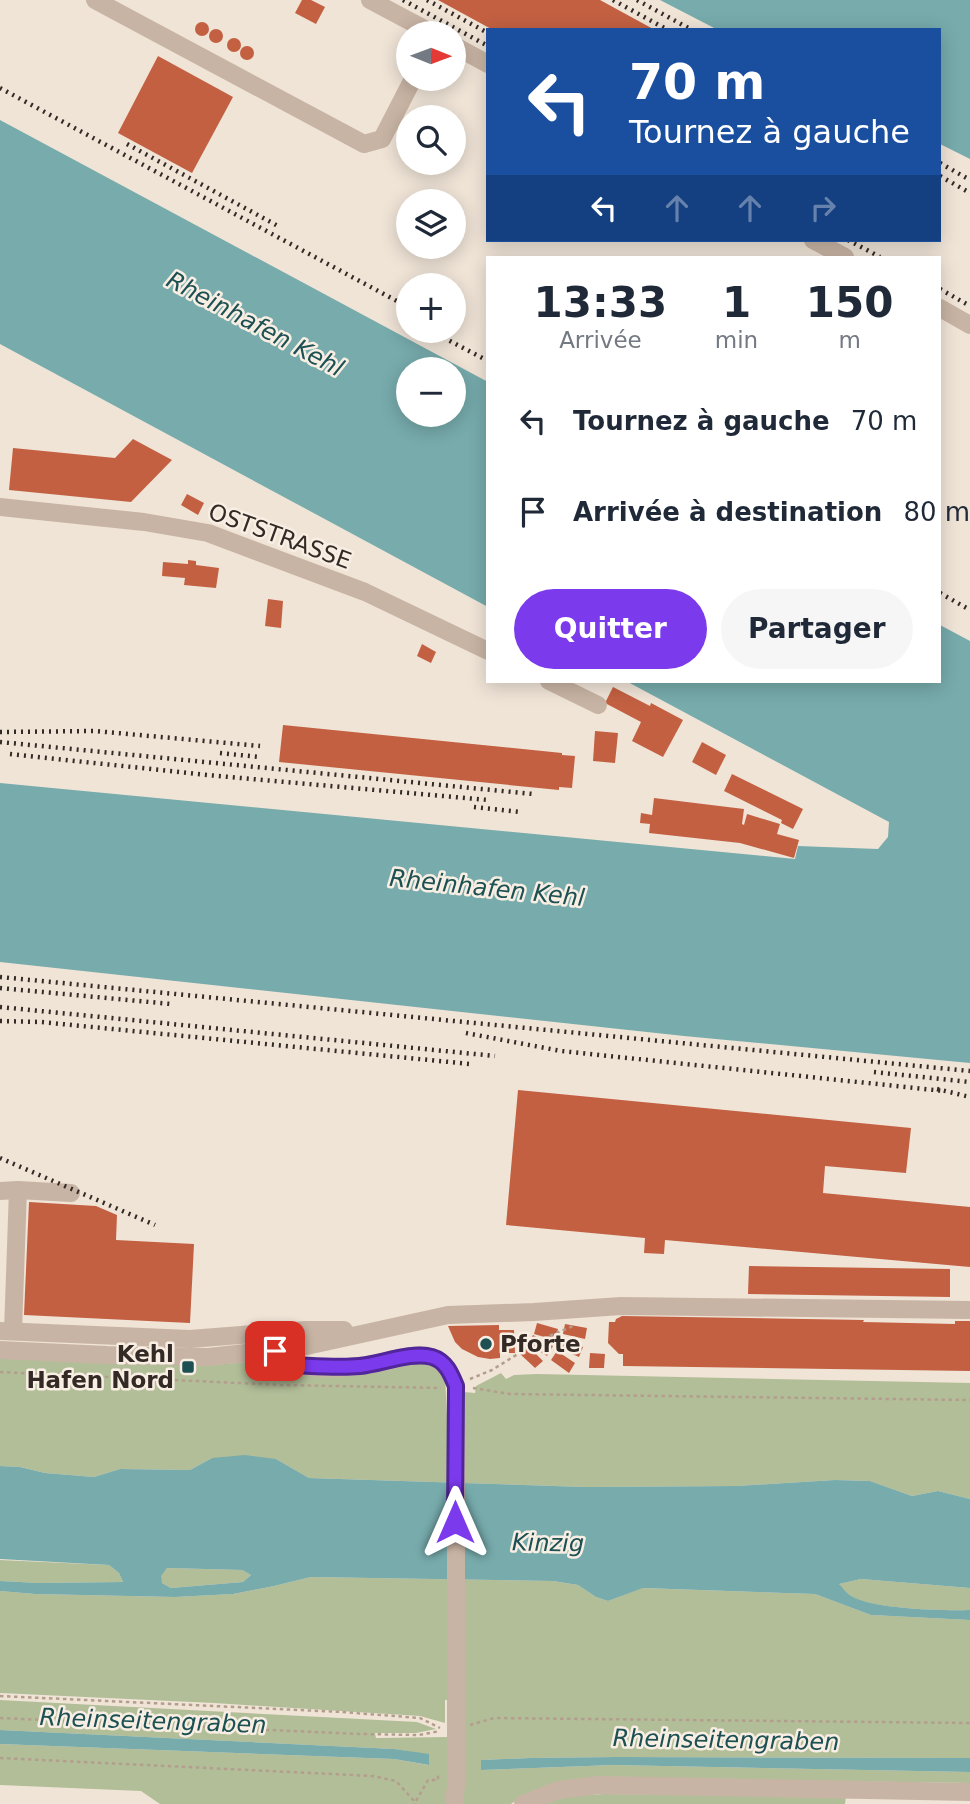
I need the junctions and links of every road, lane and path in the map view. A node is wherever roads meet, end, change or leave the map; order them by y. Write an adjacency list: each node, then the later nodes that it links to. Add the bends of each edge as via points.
1 (95, 0): 6 (street, via 364,144 382,139)
2 (370, 0): 3 (street)
3 (409, 21)
4 (466, 52): 5 (street)
5 (486, 63)
6 (407, 91)
7 (817, 242): 8 (street)
8 (843, 256)
9 (941, 310): 10 (street)
10 (970, 325)
11 (0, 507): 12 (street, OSTSTRASSE, via 208,533 365,593)
12 (486, 650)
13 (553, 683): 14 (street)
14 (598, 705)
15 (9, 1191): 16 (street); 19 (street)
16 (71, 1193)
17 (970, 1310): 20 (street, via 621,1306 448,1315)
18 (576, 1325): 24 (path)
19 (6, 1331): 20 (street, via 190,1339 306,1330)
20 (376, 1331): 22 (street)
21 (0, 1350): 22 (street, via 208,1357)
22 (275, 1351): 24 (street, via 285,1363 314,1366 350,1367 430,1356 450,1372)
23 (0, 1372): 24 (path)
24 (452, 1389): 25 (path, via 510,1394); 29 (street)
25 (970, 1400)
26 (0, 1696): 27 (path, via 342,1712 420,1718 445,1730 419,1735 360,1734)
27 (0, 1718)
28 (970, 1723): 29 (path, via 494,1718)
29 (455, 1724): 34 (street)
30 (0, 1758): 33 (path, via 373,1776 396,1781)
31 (438, 1780): 33 (path, via 428,1780)
32 (970, 1791): 35 (street, via 599,1785 558,1790)
33 (415, 1803)
34 (454, 1804)
35 (523, 1804)

